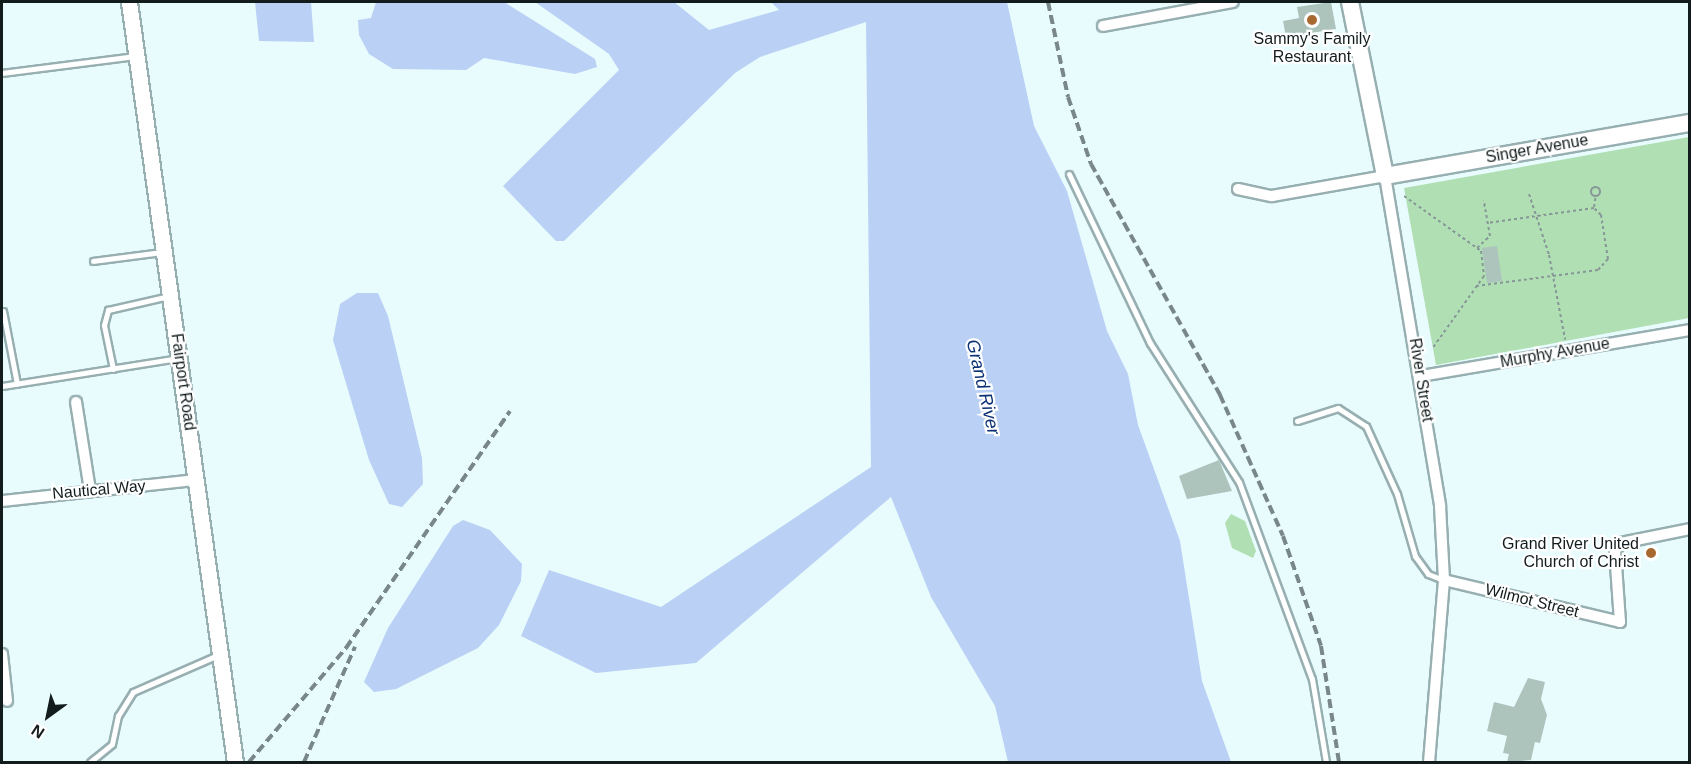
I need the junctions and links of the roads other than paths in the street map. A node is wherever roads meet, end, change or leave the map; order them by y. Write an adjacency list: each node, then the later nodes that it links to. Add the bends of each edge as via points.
1 (129, 2): 5 (street, Fairport Road)
2 (1233, 2): 4 (street)
3 (1350, 2): 9 (main road, River Street)
4 (1103, 26)
5 (136, 55): 6 (lane); 11 (street, Fairport Road)
6 (2, 73)
7 (1689, 123): 9 (main road, Singer Avenue)
8 (1069, 174): 33 (lane, via 1150,344 1239,482 1312,679)
9 (1385, 176): 10 (street, via 1272,196); 18 (street, River Street)
10 (1238, 189)
11 (163, 252): 12 (lane); 13 (street, Fairport Road)
12 (93, 261)
13 (171, 296): 16 (street, Fairport Road); 17 (lane, via 108,310 104,325)
14 (3, 311): 19 (lane)
15 (1689, 330): 18 (street, Murphy Avenue)
16 (180, 358): 17 (lane); 23 (street, Fairport Road)
17 (113, 369): 19 (lane)
18 (1421, 376): 27 (street, River Street, via 1440,506)
19 (17, 384): 20 (lane)
20 (2, 386)
21 (76, 402): 24 (street)
22 (1297, 422): 27 (lane, via 1338,408 1366,426 1397,494 1415,556 1428,574)
23 (196, 480): 24 (street, Nautical Way); 28 (street, Fairport Road)
24 (90, 490): 25 (street, Nautical Way)
25 (2, 501)
26 (1689, 529): 27 (street, Wilmot Street, via 1621,543 1615,558 1620,622)
27 (1444, 580): 34 (street, River Street)
28 (220, 654): 31 (lane, via 133,692 118,716 112,744); 32 (street, Fairport Road)
29 (2, 661): 30 (street)
30 (7, 701)
31 (90, 762)
32 (235, 762)
33 (1326, 762)
34 (1429, 762)

